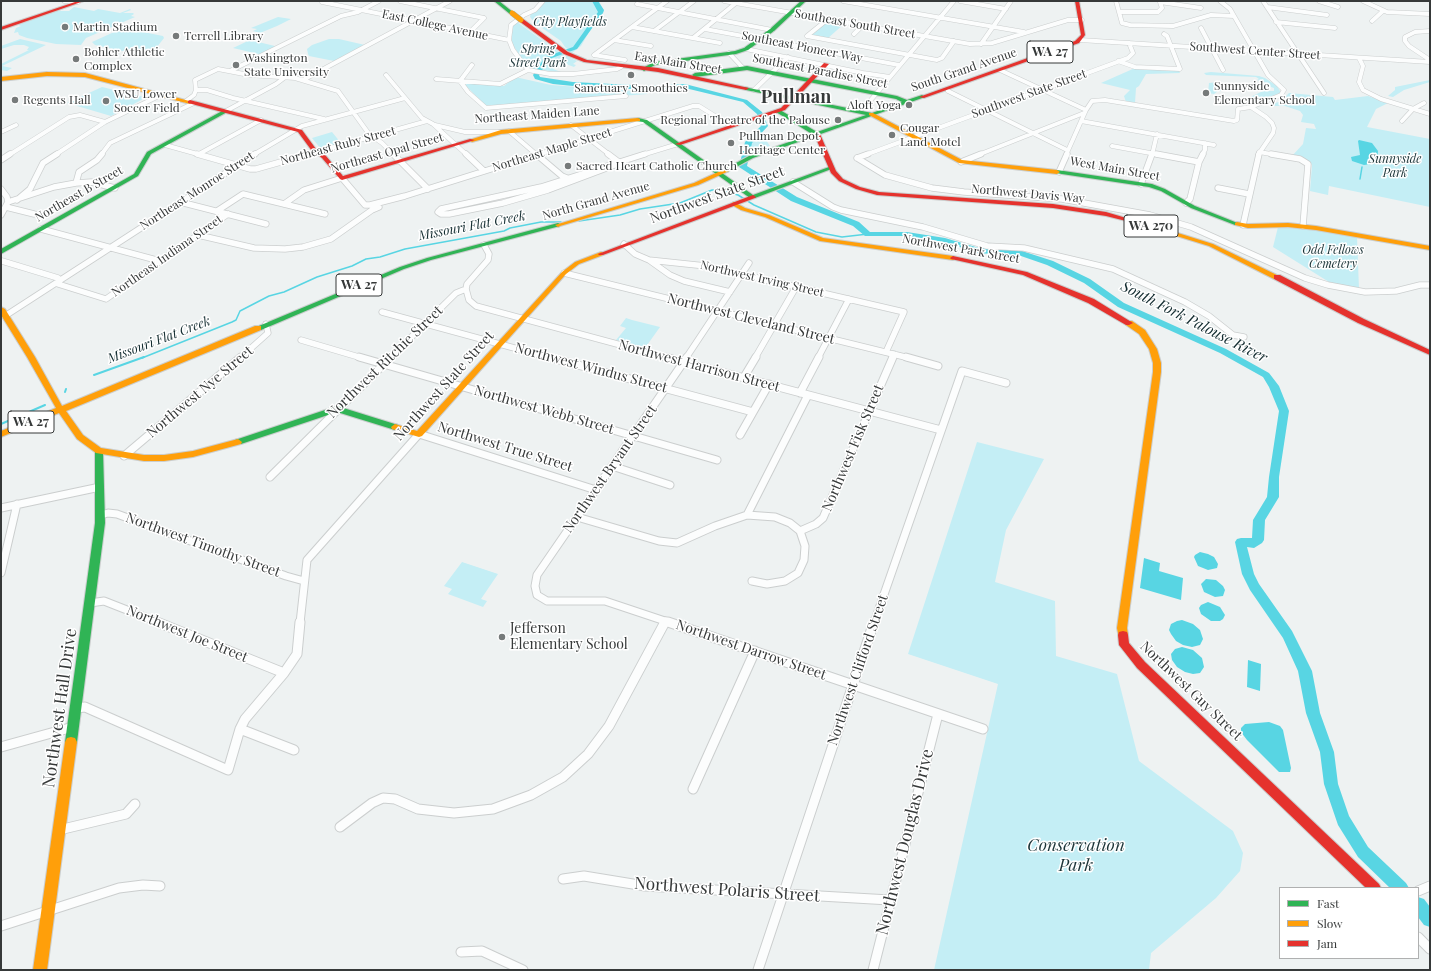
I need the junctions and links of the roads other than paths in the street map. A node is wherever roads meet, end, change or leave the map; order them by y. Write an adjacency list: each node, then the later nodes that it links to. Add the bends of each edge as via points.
1 (64, 1): 21 (street)
2 (379, 1): 32 (street)
3 (400, 1): 28 (street)
4 (450, 1): 28 (street)
5 (496, 1): 40 (street, East Main Street)
6 (543, 1): 40 (street, via 535,10)
7 (667, 1): 29 (street)
8 (694, 1): 34 (street)
9 (725, 1): 24 (street, Southeast South Street)
10 (804, 1): 36 (street)
11 (843, 1): 41 (street)
12 (954, 1): 41 (street)
13 (960, 1): 31 (street)
14 (1011, 1): 31 (street)
15 (1078, 1): 44 (street, WA 27)
16 (1115, 1): 35 (street)
17 (1220, 1): 39 (street)
18 (1263, 1): 26 (street)
19 (1319, 1): 27 (street)
20 (1363, 1): 33 (street)
21 (80, 2): 53 (street)
22 (322, 2): 32 (street, East College Avenue)
23 (1160, 2): 30 (street); 35 (street, via 1162,8 1158,12)
24 (736, 3): 36 (street, Southeast South Street); 42 (street)
25 (637, 4): 29 (street)
26 (1267, 7): 38 (street); 47 (street)
27 (1338, 7)
28 (436, 8): 45 (street); 58 (street, via 484,18)
29 (657, 8): 34 (street); 49 (street)
30 (1201, 8)
31 (1006, 9): 50 (street)
32 (361, 10): 45 (street, East College Avenue); 95 (street, via 341,16)
33 (1382, 11): 37 (street); 46 (street)
34 (679, 12): 42 (street); 56 (street)
35 (1119, 12): 39 (street, via 1122,23 1125,24 1173,26 1211,15)
36 (791, 13): 43 (street, Southeast South Street); 55 (street)
37 (1430, 14)
38 (1327, 15)
39 (1234, 16): 77 (street)
40 (516, 18): 65 (street, via 511,26); 86 (street, East Main Street, via 570,55 593,63)
41 (940, 18): 50 (street); 62 (street)
42 (717, 19): 54 (street); 55 (street)
43 (828, 19): 48 (street, Southeast South Street); 71 (street, via 808,36)
44 (1082, 20): 59 (street, Southeast South Street, via 1068,20); 67 (street, WA 27, via 1084,30)
45 (413, 21): 58 (street, East College Avenue); 103 (street)
46 (1372, 21)
47 (1276, 22): 52 (street); 80 (street)
48 (863, 25): 60 (street); 62 (street, Southeast South Street)
49 (632, 26): 56 (street); 66 (street)
50 (993, 26): 59 (street); 72 (street)
51 (1201, 28): 76 (street)
52 (1335, 28)
53 (1, 29)
54 (705, 29): 63 (street); 64 (street, Southeast Pioneer Way)
55 (772, 30): 64 (street)
56 (654, 31): 63 (street)
57 (1430, 31): 85 (street, via 1415,32 1405,37 1409,46)
58 (470, 32): 65 (street, East College Avenue)
59 (1026, 32): 72 (street, Southeast South Street)
60 (854, 34)
61 (1164, 34): 74 (street)
62 (924, 36): 68 (street, Southeast South Street); 81 (street)
63 (693, 38): 69 (street)
64 (760, 39): 75 (street); 79 (street, Southeast Pioneer Way)
65 (510, 40): 92 (street, via 512,50)
66 (614, 40): 73 (street); 86 (street, via 594,55)
67 (1080, 40): 70 (street, Southwest Center Street); 93 (street, South Grand Avenue / WA 27)
68 (954, 41): 72 (street, Southeast South Street); 81 (street, via 942,58 934,60)
69 (720, 43)
70 (1129, 43): 74 (street, Southwest Center Street); 84 (street, Southwest State Street, via 1132,55)
71 (846, 44): 79 (street); 81 (street)
72 (981, 44)
73 (651, 46)
74 (1171, 46): 76 (street, Southwest Center Street); 84 (street, via 1180,69 1135,67)
75 (746, 49): 78 (street); 82 (street)
76 (1212, 49): 77 (street, Southwest Center Street); 94 (street)
77 (1254, 51): 80 (street, Southwest Center Street); 121 (street, via 1268,75 1284,90 1281,95)
78 (729, 53): 90 (street); 91 (street)
79 (837, 53): 89 (street, Southeast Pioneer Way)
80 (1297, 54): 83 (street, Southwest Center Street); 110 (street)
81 (908, 55): 89 (street)
82 (788, 57): 87 (street); 96 (street)
83 (1359, 58): 85 (street, Southwest Center Street); 122 (street, via 1363,66 1359,82 1364,90)
84 (1118, 61): 108 (street, Southwest State Street)
85 (1430, 61)
86 (623, 64): 90 (street, East Main Street); 92 (street, via 617,69 583,73 554,74)
87 (826, 64): 98 (street, via 863,73); 105 (street)
88 (472, 65): 104 (street)
89 (899, 65): 98 (street)
90 (651, 68): 99 (street, East Main Street)
91 (743, 68): 96 (street, Southeast Paradise Street); 99 (street, Southeast Paradise Street)
92 (528, 70): 104 (street, via 500,84)
93 (1000, 70): 108 (street); 118 (street, South Grand Avenue / WA 27)
94 (1223, 70)
95 (230, 72): 100 (street); 106 (street, via 218,69 195,80)
96 (772, 73): 105 (street, Southeast Paradise Street); 107 (street)
97 (386, 75): 113 (street)
98 (890, 76): 115 (street)
99 (702, 77): 107 (street, East Main Street)
100 (284, 78): 103 (street); 116 (street, Northeast B Street)
101 (1, 79): 111 (street, via 47,74 79,74)
102 (436, 79): 104 (street)
103 (303, 80): 127 (street, via 336,90)
104 (460, 81): 112 (street, via 484,107)
105 (810, 81): 114 (street); 115 (street, Southeast Paradise Street)
106 (196, 90): 116 (street, via 207,90); 117 (street)
107 (754, 90): 114 (street, East Main Street)
108 (1042, 90): 124 (street, Southwest State Street); 125 (street)
109 (948, 91): 124 (street)
110 (1324, 93)
111 (161, 95): 117 (street); 136 (street)
112 (626, 96)
113 (405, 98): 127 (street, Northeast Monroe Street); 132 (street)
114 (794, 98): 120 (street, East Main Street); 123 (street)
115 (873, 98): 118 (street, Southeast Paradise Street, via 897,98)
116 (247, 100): 126 (street, Northeast B Street); 130 (street)
117 (190, 102): 126 (street); 178 (street, via 110,143 97,160 79,172)
118 (907, 102): 128 (street, WA 27)
119 (1424, 103): 122 (street)
120 (837, 107): 128 (street, East Main Street); 137 (street, via 855,114 855,118)
121 (1251, 107): 125 (street, via 1238,109 1237,120 1231,121 1098,100 1090,102); 161 (street, via 1266,117 1274,128)
122 (1413, 109): 129 (street); 135 (street)
123 (778, 110): 141 (street); 147 (street)
124 (986, 110): 148 (street); 151 (street, Southwest State Street)
125 (1085, 111): 134 (street); 148 (street)
126 (226, 112): 131 (street); 155 (street, Northeast B Street)
127 (353, 112): 130 (street, Northeast Monroe Street); 150 (street)
128 (871, 114): 137 (street, WA 27); 151 (street, West Main Street)
129 (1430, 114)
130 (325, 119): 142 (street, Northeast Monroe Street)
131 (260, 120): 142 (street); 162 (street)
132 (427, 121): 138 (street); 150 (street, Northeast Ruby Street)
133 (644, 121): 140 (street, Northeast Maiden Lane); 141 (street, Northeast Maple Street, via 699,106); 152 (street, Northeast Maple Street); 154 (street)
134 (1081, 121): 149 (street); 159 (street)
135 (1402, 121)
136 (104, 122): 165 (street, via 80,116 69,117); 188 (street, via 43,163 30,189)
137 (849, 122): 147 (street, WA 27)
138 (433, 124): 143 (street, Northeast Maiden Lane); 146 (street)
139 (16, 125): 145 (street)
140 (571, 125): 144 (street, Northeast Maiden Lane); 152 (street)
141 (731, 126): 154 (street)
142 (296, 129): 160 (street); 170 (street, Northeast Monroe Street)
143 (450, 129): 144 (street, Northeast Maiden Lane, via 474,133); 146 (street)
144 (505, 131): 156 (street, Northeast Opal Street); 164 (street)
145 (1, 132)
146 (442, 133): 156 (street)
147 (817, 134): 171 (street, Northwest Davis Way / WA 270); 174 (street, North Grand Avenue / WA 27, via 751,157)
148 (1033, 134): 159 (street); 167 (street)
149 (1156, 134): 153 (street); 163 (street, via 1155,147)
150 (373, 136): 160 (street, Northeast Ruby Street); 166 (street)
151 (915, 137): 167 (street, West Main Street); 186 (street, via 858,158 885,175 918,185)
152 (588, 139): 164 (street, Northeast Maple Street); 169 (street)
153 (1205, 143): 157 (street); 168 (street, via 1205,150)
154 (678, 144): 169 (street); 174 (street)
155 (165, 145): 162 (street); 180 (street, Northeast B Street, via 146,156 136,175)
156 (455, 145): 166 (street, Northeast Opal Street); 172 (street)
157 (1214, 145)
158 (1112, 146): 163 (street)
159 (1067, 150): 173 (street)
160 (317, 152): 170 (street, Northeast Ruby Street, via 256,169); 175 (street)
161 (1259, 152): 184 (street); 201 (street, via 1300,159 1308,164)
162 (200, 154): 170 (street)
163 (1151, 154): 168 (street); 179 (street)
164 (537, 155): 172 (street, Northeast Maple Street); 176 (street)
165 (1, 160)
166 (401, 161): 175 (street, Northeast Opal Street); 183 (street)
167 (961, 162): 173 (street, West Main Street)
168 (1199, 162): 190 (street, via 1190,199)
169 (620, 163): 176 (street); 176 (street, via 548,190 496,205 449,214 438,212 441,209 541,187)
170 (236, 165): 189 (street, Northeast Monroe Street)
171 (831, 168): 177 (street, Northwest State Street); 186 (street, Northwest Davis Way / WA 270, via 848,184 872,193)
172 (484, 171): 183 (street, Northeast Maple Street)
173 (1059, 172): 179 (street, West Main Street)
174 (720, 174): 187 (street); 205 (street, North Grand Avenue / WA 27, via 696,184)
175 (342, 178): 185 (street, Northeast Maple Street, via 364,205); 192 (street, Northeast Opal Street, via 304,190)
176 (567, 178)
177 (793, 182): 187 (street, Northwest State Street); 227 (street, via 841,210 923,227 987,246 1024,248 1113,269 1185,302 1209,316 1233,335)
178 (76, 183): 180 (street, via 91,182); 188 (street, via 54,187)
179 (1141, 184): 190 (street, West Main Street, via 1163,190)
180 (115, 188): 202 (street, Northeast B Street)
181 (1218, 188): 184 (street)
182 (1, 189): 191 (street, via 7,197)
183 (428, 189): 185 (street, Northeast Maple Street)
184 (1250, 194): 200 (street)
185 (405, 196): 203 (street, Northeast Maple Street, via 372,210 331,239 303,246 284,249 254,248)
186 (988, 198): 215 (street, via 1062,199 1150,215 1191,227 1305,278 1347,290 1382,292); 232 (street, Northwest Davis Way / WA 270, via 1092,212 1184,236 1240,258 1361,321)
187 (748, 199): 193 (street, Northwest State Street)
188 (18, 200): 191 (street)
189 (180, 202): 194 (street); 206 (street, Northeast Monroe Street)
190 (1186, 203): 200 (street, West Main Street)
191 (7, 204): 195 (street); 198 (street)
192 (284, 204): 194 (street, Northeast Indiana Street, via 243,194); 197 (street)
193 (734, 204): 204 (street, Northwest State Street); 235 (street, Northwest Park Street, via 822,240 946,257 1016,270 1034,276 1091,301 1132,324 1148,338)
194 (217, 211): 196 (street)
195 (34, 214)
196 (228, 214): 199 (street); 203 (street, Northeast Indiana Street)
197 (325, 214)
198 (1, 215)
199 (266, 224)
200 (1244, 225): 201 (street, West Main Street)
201 (1303, 226): 207 (street, West Main Street)
202 (41, 229): 206 (street); 208 (street, Northeast B Street)
203 (198, 235): 210 (street, Northeast Indiana Street)
204 (624, 244): 209 (street, Northwest Irving Street, via 635,254); 212 (street, Northwest State Street, via 581,260)
205 (484, 245): 217 (street, Northwest Ritchie Street, via 489,254 488,260 467,284); 225 (street, North Grand Avenue / WA 27, via 402,268)
206 (110, 248): 210 (street); 214 (street, Northeast Monroe Street)
207 (1430, 248)
208 (3, 252): 214 (street, via 58,278)
209 (649, 260): 213 (street, Northwest Irving Street, via 693,264); 218 (street, via 670,275 684,281)
210 (160, 261): 214 (street, Northeast Indiana Street, via 106,299)
211 (750, 262): 213 (street, Northwest Bryant Street)
212 (564, 273): 220 (street, Northwest Cleveland Street); 223 (street, Northwest State Street)
213 (742, 274): 216 (street, Northwest Irving Street); 218 (street, Northwest Bryant Street)
214 (57, 282): 222 (street, Northeast Monroe Street)
215 (1430, 285)
216 (796, 287): 219 (street, Northwest Irving Street); 226 (street)
217 (466, 289): 223 (street, Northwest Harrison Street, via 469,300 476,306); 224 (street, Northwest Ritchie Street, via 456,293)
218 (730, 292): 220 (street, Northwest Bryant Street)
219 (849, 299): 228 (street); 231 (street, Northwest Irving Street, via 904,312)
220 (718, 310): 226 (street, Northwest Cleveland Street); 234 (street, Northwest Bryant Street)
221 (382, 312): 224 (street, Northwest Windus Street)
222 (3, 313): 246 (street)
223 (523, 319): 230 (street, Northwest State Street); 234 (street, Northwest Harrison Street)
224 (426, 323): 230 (street, Northwest Windus Street); 236 (street, Northwest Ritchie Street)
225 (266, 324): 246 (street, North Grand Avenue / WA 27); 255 (street, Northwest Nye Street, via 268,333 262,339)
226 (774, 325): 228 (street, Northwest Cleveland Street); 238 (street)
227 (1244, 337)
228 (829, 338): 231 (street, Northwest Cleveland Street); 243 (street)
229 (301, 340): 236 (street, Northwest Webb Street)
230 (501, 343): 241 (street, Northwest State Street); 242 (street, Northwest Windus Street)
231 (886, 352): 233 (street, Northwest Cleveland Street)
232 (1430, 353)
233 (894, 354): 237 (street, Northwest Cleveland Street); 247 (street, Northwest Fisk Street)
234 (683, 362): 238 (street, Northwest Harrison Street); 242 (street, Northwest Bryant Street)
235 (1157, 363): 291 (street, Northwest Guy Street, via 1122,628 1124,645 1141,665)
236 (384, 364): 241 (street, Northwest Webb Street); 245 (street, Northwest Ritchie Street)
237 (938, 366)
238 (744, 378): 240 (street, Northwest Harrison Street)
239 (1006, 383): 249 (street, Northwest Clifford Street, via 962,371)
240 (769, 384): 243 (street, Northwest Harrison Street); 248 (street)
241 (462, 386): 251 (street, Northwest State Street); 253 (street, Northwest Webb Street)
242 (665, 388): 248 (street, Northwest Windus Street); 253 (street, Northwest Bryant Street)
243 (800, 393): 244 (street, Northwest Harrison Street)
244 (808, 395): 247 (street, Northwest Harrison Street); 265 (street)
245 (337, 409): 251 (street, Northwest True Street); 255 (street, via 210,450 164,458); 258 (street, Northwest Ritchie Street)
246 (60, 410): 250 (street, North Grand Avenue / WA 27); 254 (street, via 80,437)
247 (869, 411): 249 (street, Northwest Harrison Street); 267 (street, Northwest Fisk Street, via 823,518)
248 (753, 412): 252 (street)
249 (941, 430): 276 (street, Northwest Clifford Street)
250 (1, 434)
251 (419, 434): 261 (street, Northwest True Street); 270 (street, Northwest State Street, via 307,560)
252 (740, 435)
253 (632, 436): 256 (street, Northwest Webb Street); 257 (street, Northwest Bryant Street)
254 (99, 451): 255 (street); 260 (street, Northwest Hall Drive)
255 (124, 456)
256 (717, 460)
257 (612, 466): 259 (street); 261 (street, Northwest Bryant Street)
258 (270, 477)
259 (670, 485)
260 (100, 487): 262 (street); 264 (street, Northwest Hall Drive)
261 (596, 490): 266 (street, Northwest Bryant Street)
262 (17, 504): 263 (street); 268 (street)
263 (1, 508)
264 (101, 515): 270 (street, Northwest Timothy Street, via 117,514); 272 (street, Northwest Hall Drive)
265 (747, 515): 266 (street, via 677,542 658,541); 267 (street, via 775,517 790,523)
266 (577, 517): 269 (street, Northwest Bryant Street)
267 (800, 531): 271 (street, via 805,546 804,560 798,573 785,581 767,584)
268 (1, 573)
269 (537, 575): 273 (street, Northwest Darrow Street, via 537,595 547,601 605,601)
270 (304, 581): 275 (street, Northwest State Street, via 297,654)
271 (752, 581)
272 (90, 603): 275 (street, Northwest Joe Street, via 104,601); 277 (street, Northwest Hall Drive)
273 (666, 621): 274 (street, Northwest Darrow Street); 286 (street, via 609,726 588,754 563,777 531,795 493,809 454,813 418,808 395,799 383,798 372,803)
274 (755, 651): 276 (street, Northwest Darrow Street); 284 (street)
275 (284, 673): 280 (street, Northwest State Street, via 245,719)
276 (852, 684): 278 (street, Northwest Darrow Street); 293 (street, Northwest Clifford Street)
277 (76, 708): 279 (street, Northwest Hall Drive); 280 (street, Northwest State Street, via 85,707 228,770)
278 (938, 714): 281 (street, Northwest Darrow Street); 294 (street, Northwest Douglas Drive)
279 (73, 727): 282 (street); 287 (street, Northwest Hall Drive)
280 (240, 729): 283 (street)
281 (983, 729)
282 (1, 747)
283 (294, 750)
284 (693, 789)
285 (135, 804): 287 (street, via 126,814)
286 (340, 827)
287 (59, 830): 295 (street, Northwest Hall Drive)
288 (563, 879): 293 (street, Northwest Polaris Street, via 584,876 645,886)
289 (160, 886): 295 (street, via 143,884 119,888)
290 (1430, 886): 292 (street)
291 (1374, 887)
292 (1419, 890)
293 (784, 894): 294 (street, Northwest Polaris Street); 302 (street, Northwest Clifford Street)
294 (890, 900): 303 (street, Northwest Douglas Drive)
295 (48, 912): 296 (street); 300 (street, Northwest Hall Drive)
296 (1, 926)
297 (1419, 938): 298 (street)
298 (1430, 949)
299 (460, 952): 301 (street, via 482,951)
300 (40, 970)
301 (523, 970)
302 (758, 970)
303 (873, 970)

